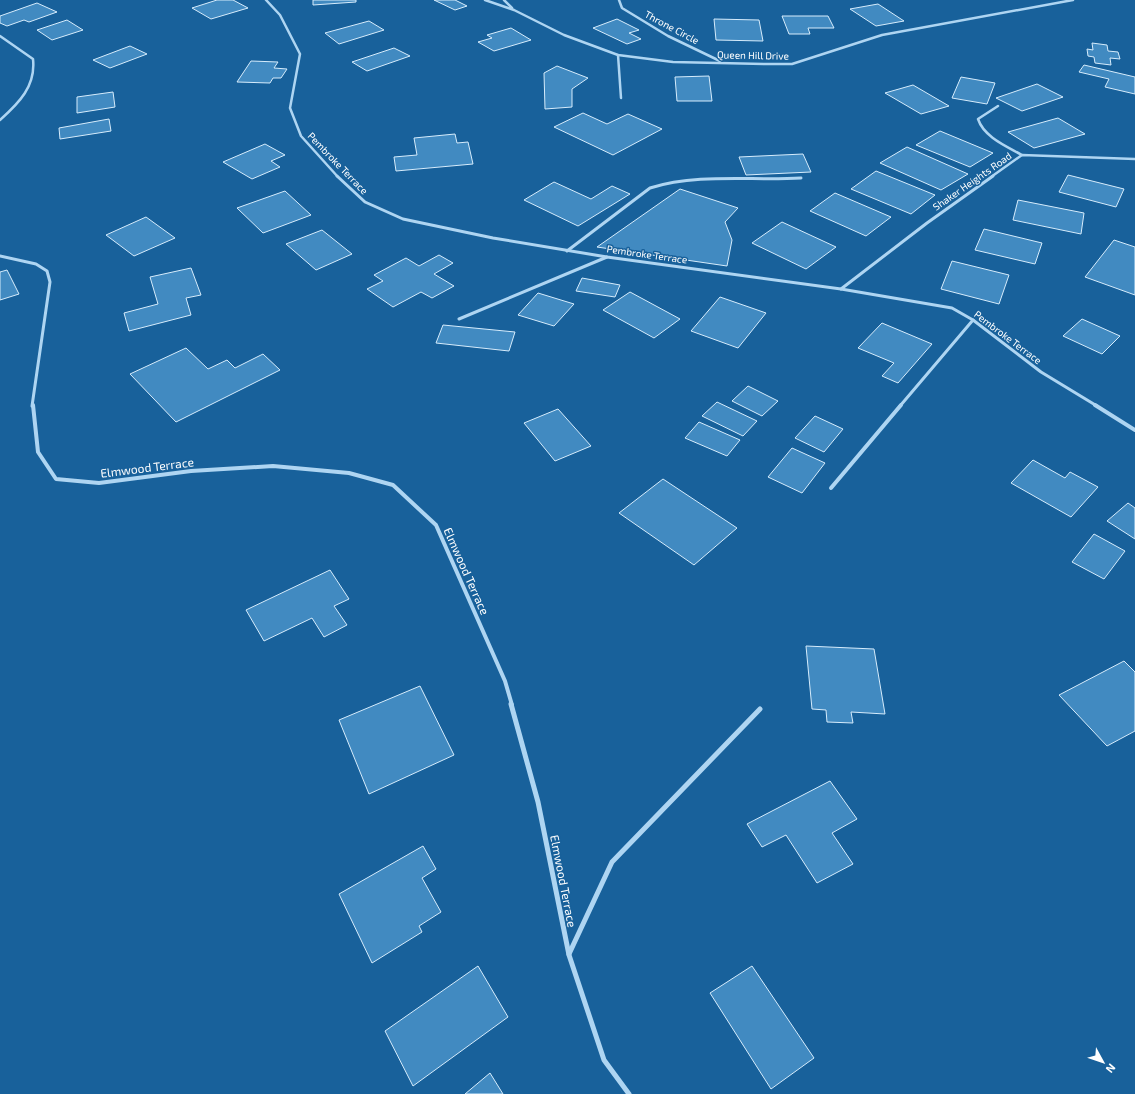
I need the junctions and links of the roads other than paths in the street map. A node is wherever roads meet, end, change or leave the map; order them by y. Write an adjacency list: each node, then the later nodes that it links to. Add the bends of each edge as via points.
1 (266, 0): 16 (street, Pembroke Terrace, via 280,15 300,54 290,108 300,136 327,166 366,202 402,219)
2 (485, 0): 6 (street, Queen Hill Drive)
3 (504, 0): 6 (street)
4 (618, 0): 9 (street, Throne Circle, via 622,8 662,32)
5 (1074, 0): 9 (street, Queen Hill Drive, via 882,35 792,64)
6 (514, 10): 8 (street, Queen Hill Drive, via 564,35)
7 (0, 36): 12 (street, via 33,59 35,68 34,78 21,100)
8 (618, 54): 9 (street, Queen Hill Drive, via 673,62); 10 (street)
9 (722, 62)
10 (622, 98)
11 (998, 106): 13 (street, via 978,119 978,124 987,133)
12 (0, 120)
13 (1022, 155): 14 (street, Shaker Heights Road); 19 (street, Shaker Heights Road)
14 (1135, 159)
15 (801, 178): 16 (street, via 680,181 658,185 650,188)
16 (567, 251): 18 (street, Pembroke Terrace)
17 (0, 256): 25 (street, Elmwood Terrace, via 36,264 48,271 50,282 32,409 38,452 56,479 99,483 191,471 274,466 349,473 393,485 436,525 505,681 538,802)
18 (607, 257): 19 (street, Pembroke Terrace); 20 (street)
19 (841, 289): 21 (street, Pembroke Terrace, via 952,308)
20 (458, 319)
21 (973, 320): 22 (street, Pembroke Terrace, via 1041,372); 23 (street)
22 (1135, 430)
23 (831, 488)
24 (760, 709): 25 (street, via 612,862)
25 (569, 954): 26 (street, Elmwood Terrace, via 604,1060)
26 (629, 1094)

